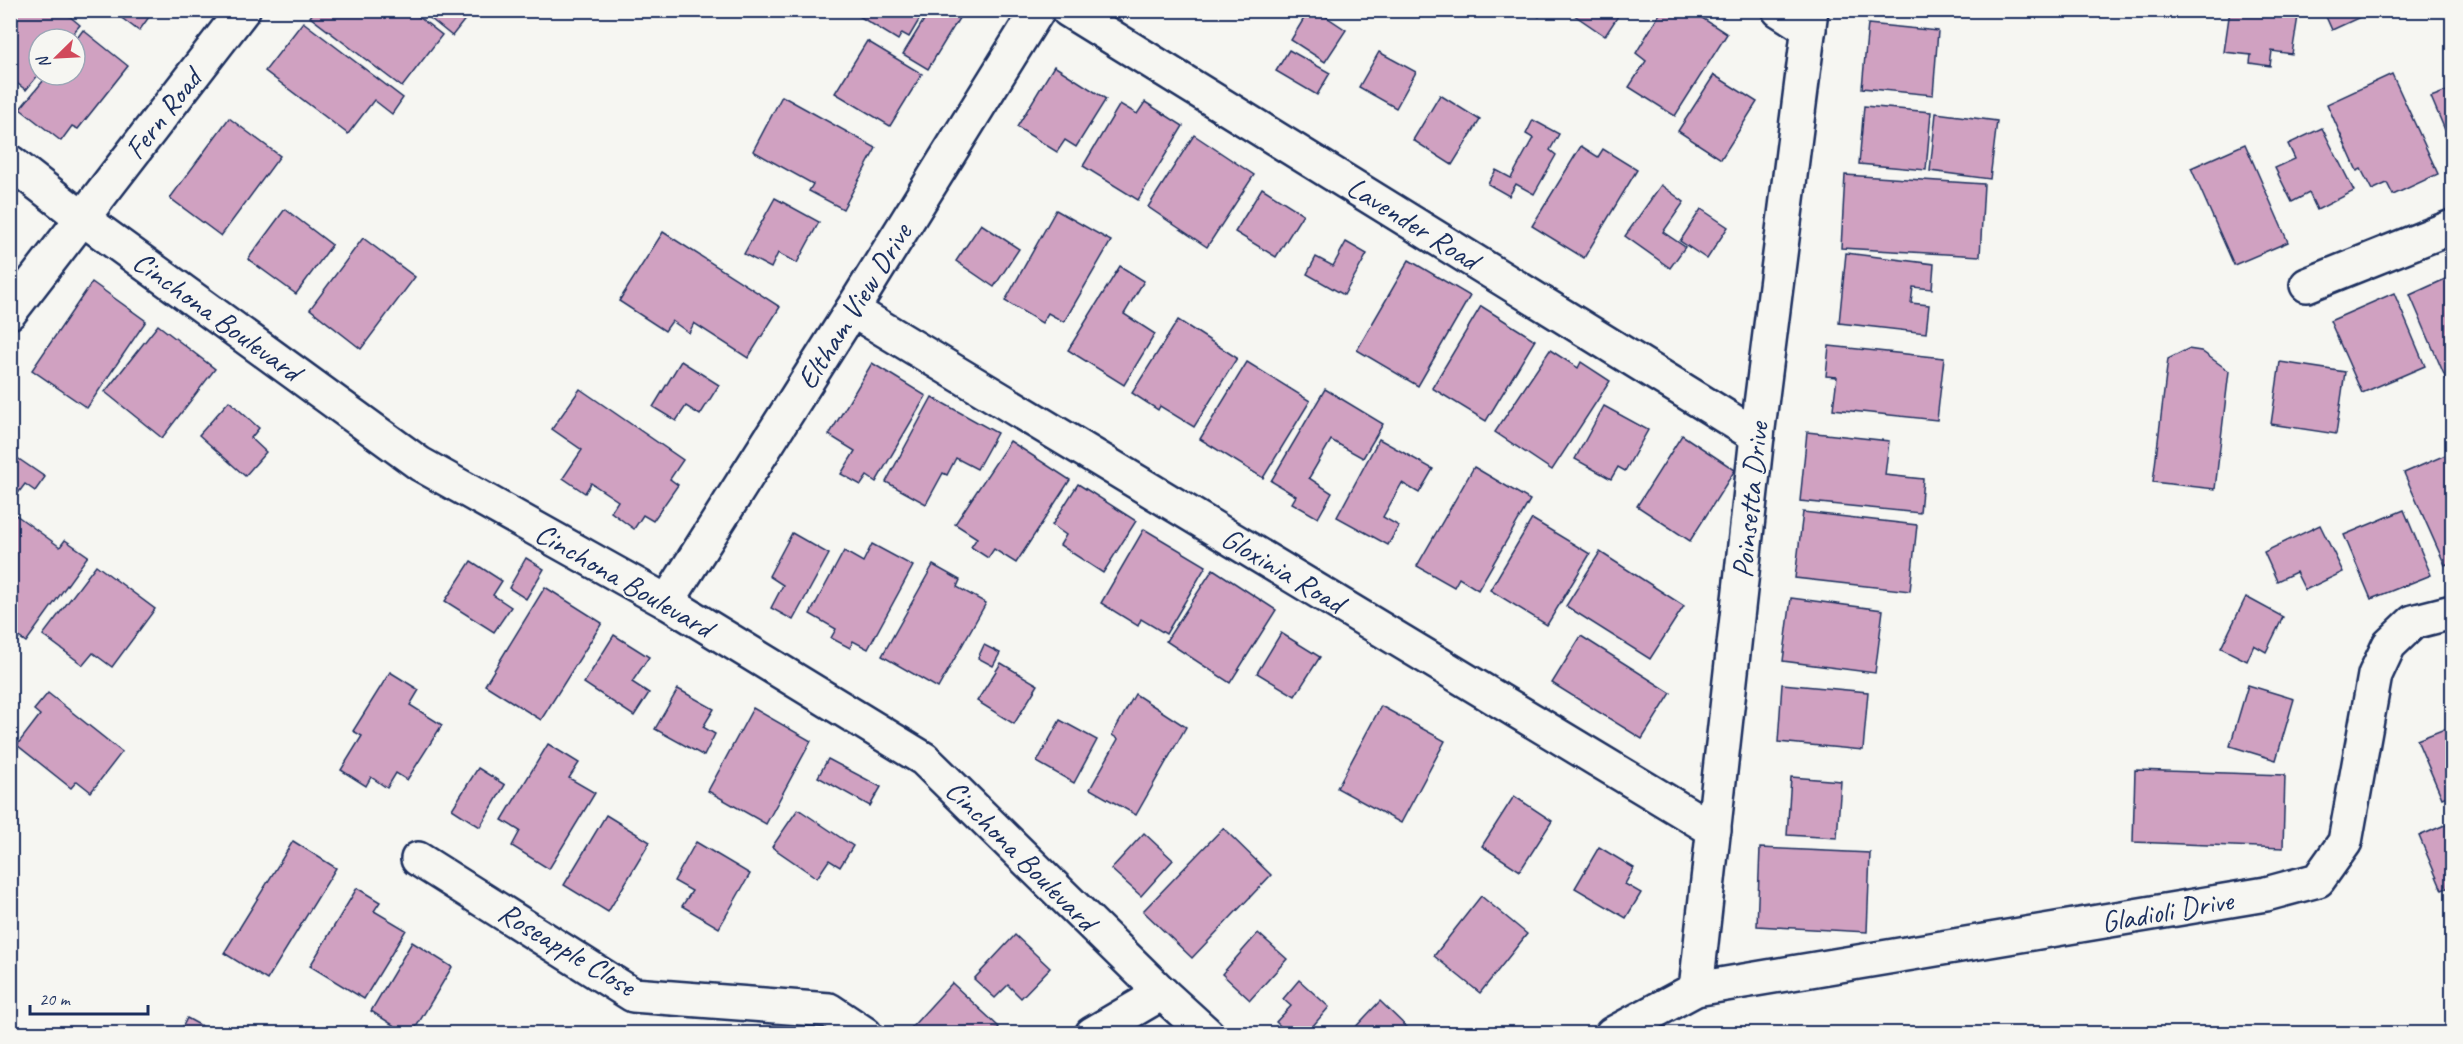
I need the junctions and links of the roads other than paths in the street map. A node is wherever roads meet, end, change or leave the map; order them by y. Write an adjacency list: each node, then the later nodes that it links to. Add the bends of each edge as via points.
1 (243, 10): 7 (street, Fern Road)
2 (1038, 10): 10 (street, Eltham View Drive)
3 (1068, 10): 12 (street, Lavender Road)
4 (1779, 10): 5 (street)
5 (1810, 20): 12 (street, Poinsetta Drive)
6 (10, 162): 7 (street, Cinchona Boulevard)
7 (82, 218): 11 (street, Fern Road); 13 (street, Cinchona Boulevard, via 420,464)
8 (2452, 227): 9 (street)
9 (2307, 285)
10 (852, 310): 13 (street, Eltham View Drive); 15 (street, Gloxinia Road)
11 (10, 312)
12 (1757, 436): 15 (street, Poinsetta Drive)
13 (667, 602): 18 (street, Cinchona Boulevard, via 924,759)
14 (2452, 612): 17 (street, Gladioli Drive, via 2413,622 2389,645 2375,675 2345,842 2318,880 2266,894)
15 (1714, 830): 17 (street, Poinsetta Drive)
16 (418, 859): 19 (street, Roseapple Close, via 633,995 829,1010)
17 (1696, 989): 22 (street, Gladioli Drive)
18 (1162, 993): 20 (street); 21 (street, Cinchona Boulevard)
19 (865, 1034)
20 (1092, 1034)
21 (1207, 1034)
22 (1612, 1034)

